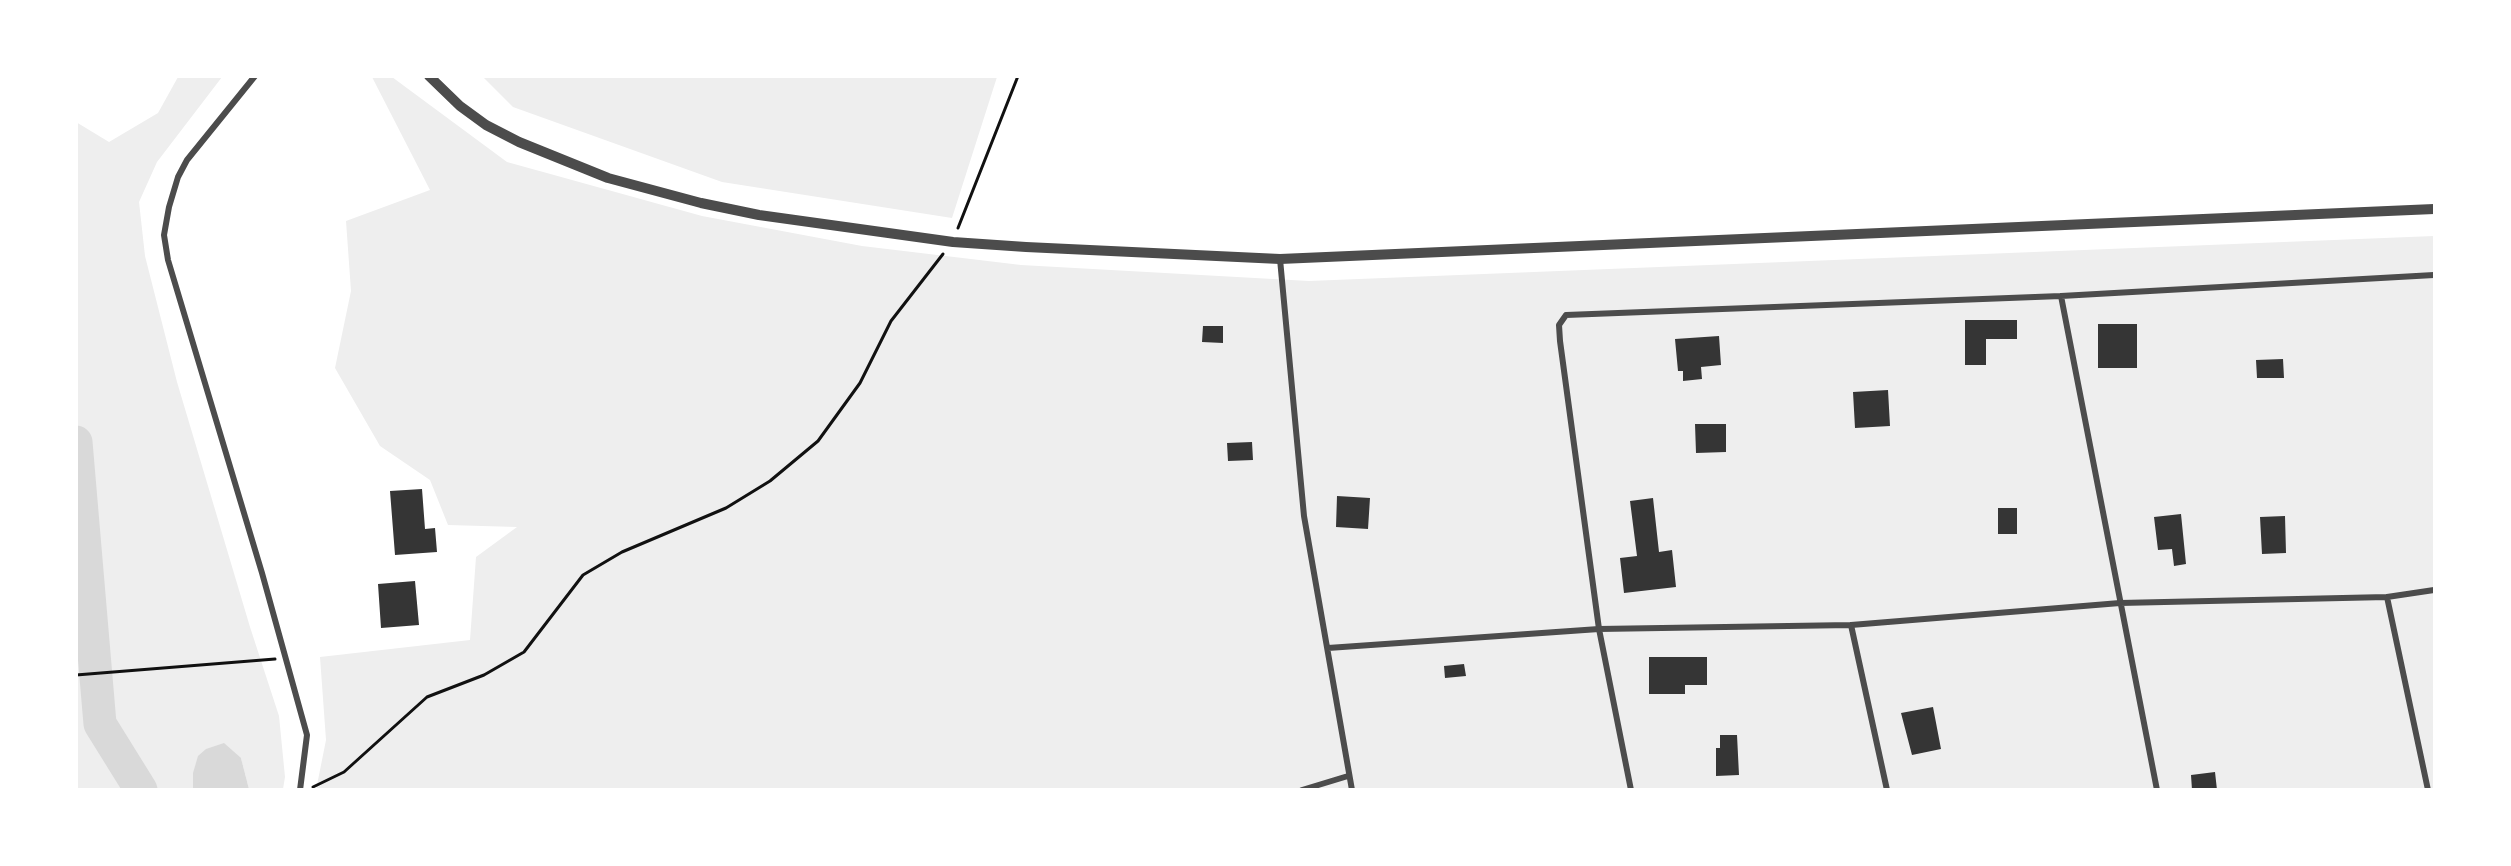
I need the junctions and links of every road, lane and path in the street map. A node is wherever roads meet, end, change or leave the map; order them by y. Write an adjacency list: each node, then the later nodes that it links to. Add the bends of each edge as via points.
1 (255, 76): 15 (street, via 187,160 175,187 164,235 168,260)
2 (429, 76): 5 (street, via 486,125 608,177 759,215)
3 (1018, 76): 5 (path)
4 (2434, 209): 6 (street)
5 (953, 242): 6 (street); 19 (path, via 891,321 860,383 818,441 770,481 726,508 622,552 583,575 524,652 484,675 427,697 344,772)
6 (1280, 259): 14 (street, via 1304,516)
7 (2434, 275): 8 (street)
8 (2061, 296): 11 (street); 13 (street, via 1566,315 1559,325 1560,341)
9 (2434, 590): 10 (street)
10 (2387, 597): 11 (street); 25 (street)
11 (2120, 603): 12 (street); 24 (street)
12 (1851, 625): 13 (street); 23 (street)
13 (1599, 629): 14 (street); 22 (street)
14 (1328, 648): 17 (street)
15 (286, 658): 16 (path); 18 (street, via 307,735)
16 (76, 675)
17 (1348, 777): 20 (street); 21 (street)
18 (300, 789)
19 (309, 789)
20 (1302, 789)
21 (1352, 789)
22 (1631, 789)
23 (1887, 789)
24 (2157, 789)
25 (2428, 789)

